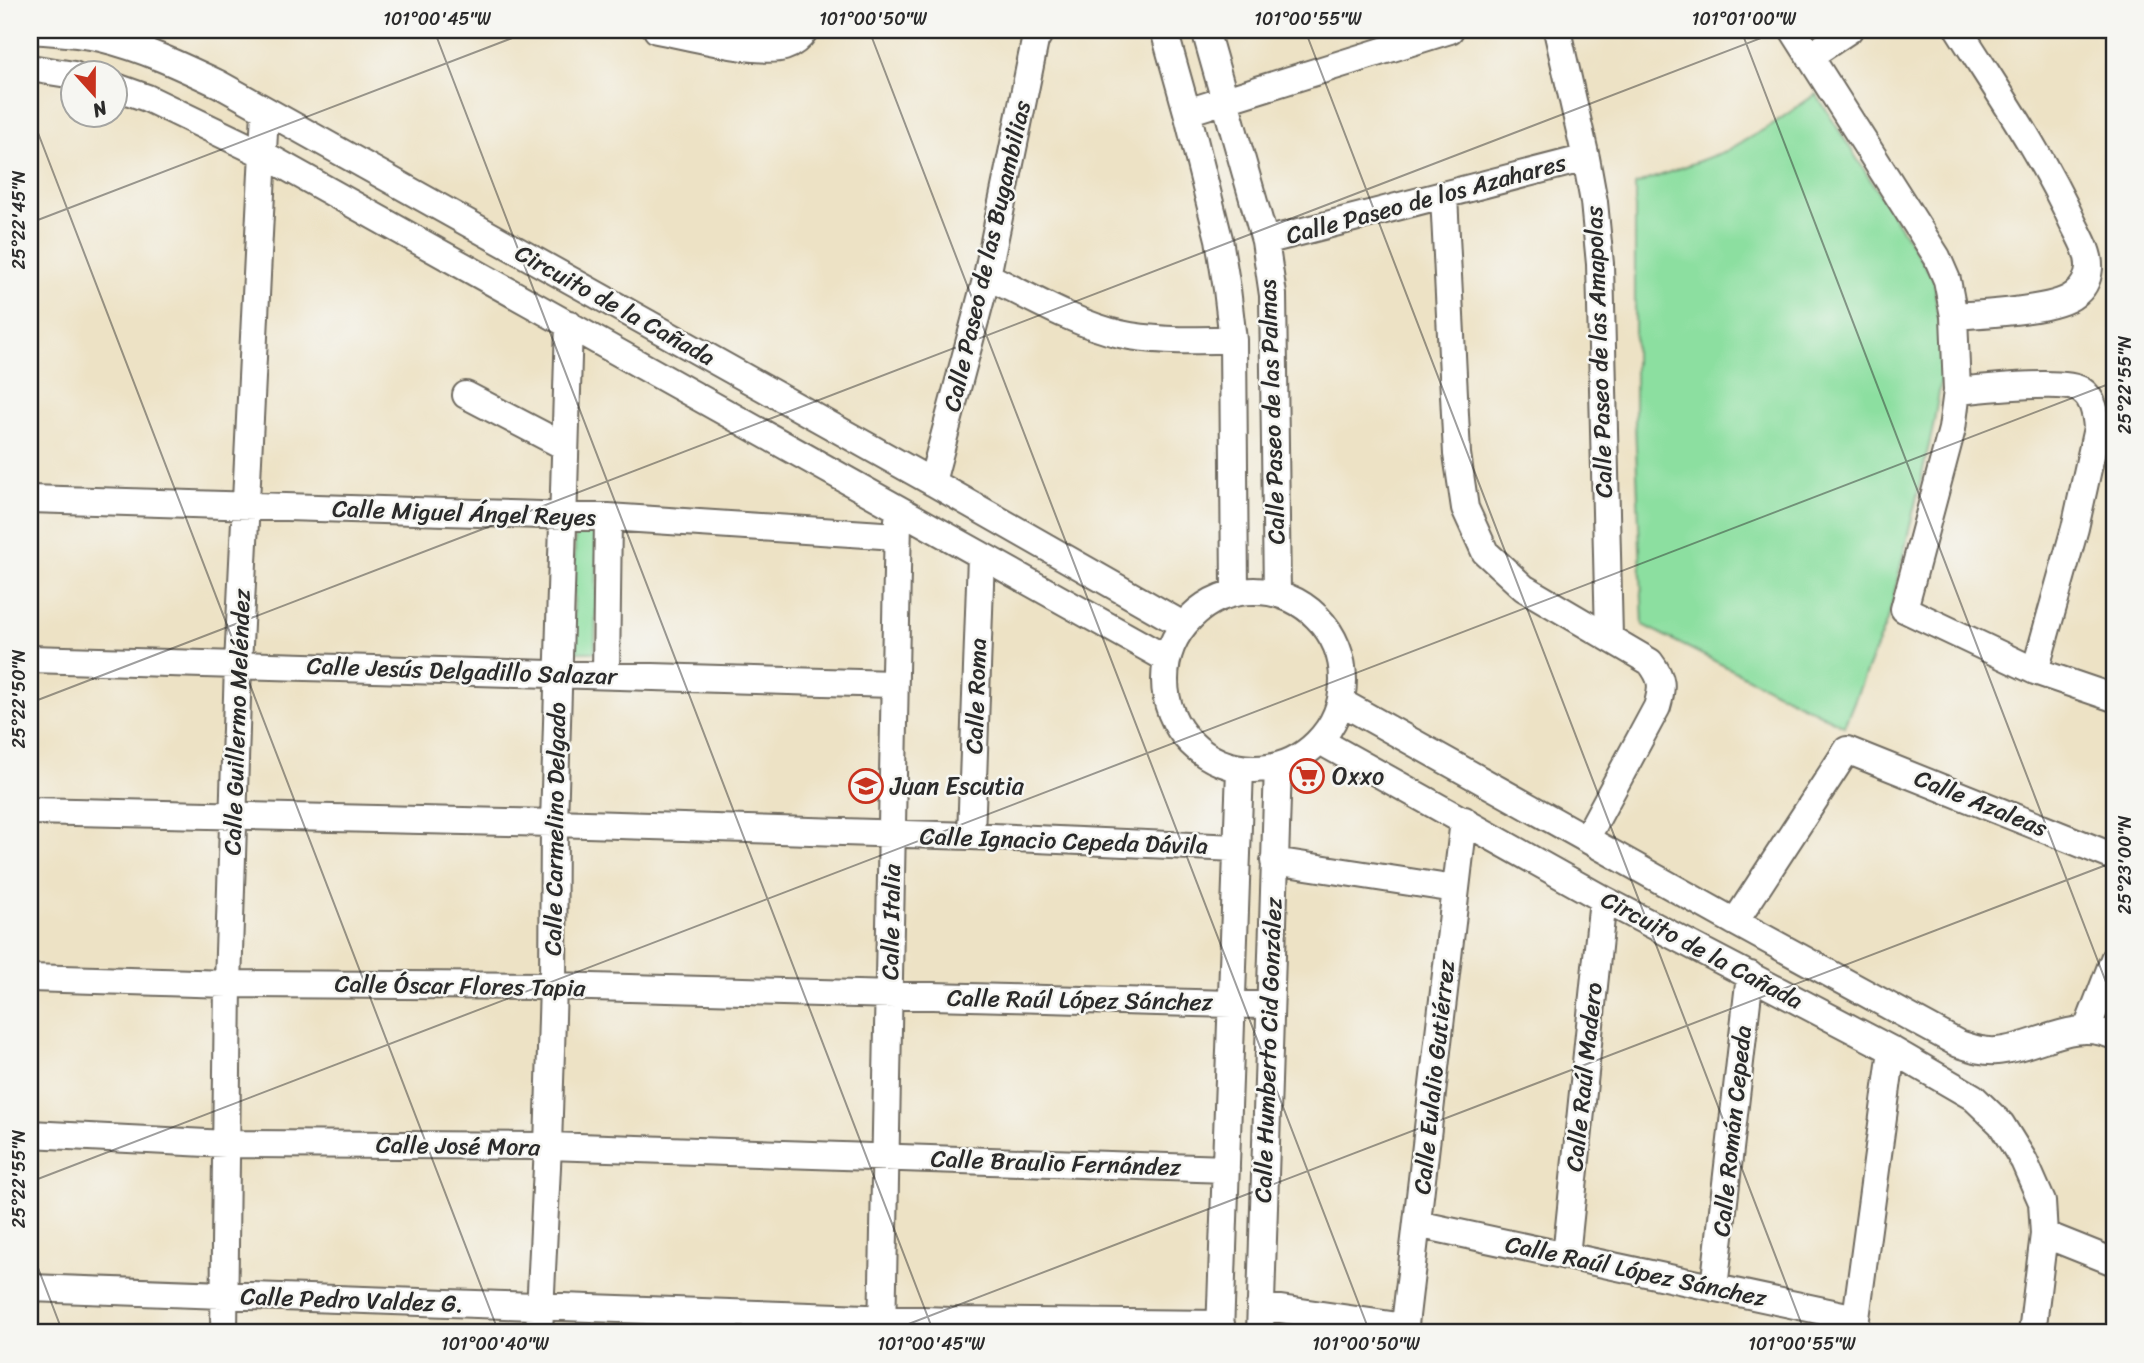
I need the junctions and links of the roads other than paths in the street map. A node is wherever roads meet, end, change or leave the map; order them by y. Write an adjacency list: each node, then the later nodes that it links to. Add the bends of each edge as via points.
1 (30, 30): 17 (street, Circuito de la Cañada, via 100,38 133,47 219,84)
2 (657, 30): 3 (street, via 771,49 792,43)
3 (805, 30)
4 (1041, 30): 23 (street, Calle Paseo de las Bugambilias, via 1035,41)
5 (1164, 30): 18 (street, Calle Paseo de las Palmas)
6 (1205, 30): 16 (street, Calle Paseo de las Palmas)
7 (1450, 30): 16 (street)
8 (1558, 30): 20 (street, Calle Paseo de las Amapolas)
9 (1793, 30): 12 (street)
10 (1849, 30): 12 (street)
11 (1959, 30): 24 (street, via 2055,184 2090,266 2086,282 2063,303)
12 (1810, 56): 24 (street, via 1937,257)
13 (30, 68): 14 (street)
14 (60, 73)
15 (130, 92): 19 (street, Circuito de la Cañada)
16 (1225, 99): 18 (street); 22 (street, Calle Paseo de las Palmas)
17 (265, 111): 19 (street, Calle Guillermo Meléndez); 30 (street, Circuito de la Cañada)
18 (1187, 112): 26 (street, Calle Paseo de las Palmas, via 1219,239)
19 (263, 154): 25 (street, Circuito de la Cañada); 32 (street, Calle Guillermo Meléndez)
20 (1586, 158): 21 (street, Calle Paseo de los Azahares); 40 (street, Calle Paseo de las Amapolas, via 1600,264)
21 (1444, 196): 22 (street, Calle Paseo de los Azahares); 40 (street, via 1457,454 1465,508 1485,552 1524,588)
22 (1265, 241): 38 (street, Calle Paseo de las Palmas, via 1273,295)
23 (987, 276): 26 (street, via 1120,334); 30 (street, Calle Paseo de las Bugambilias)
24 (1954, 316): 27 (street)
25 (569, 324): 29 (street, Calle Carmelino Delgado); 35 (street, Circuito de la Cañada)
26 (1233, 340): 37 (street, Calle Paseo de las Palmas)
27 (1956, 391): 44 (street, via 1952,429 1905,609); 44 (street, via 2059,385 2080,389 2095,412 2097,428 2075,528)
28 (466, 395): 29 (street)
29 (564, 446): 33 (street, Calle Carmelino Delgado)
30 (932, 482): 39 (street, Circuito de la Cañada)
31 (30, 499): 32 (street, Calle Miguel Ángel Reyes)
32 (245, 507): 33 (street, Calle Miguel Ángel Reyes); 43 (street, Calle Guillermo Meléndez)
33 (563, 515): 34 (street, Calle Miguel Ángel Reyes); 45 (street, Calle Carmelino Delgado)
34 (608, 517): 35 (street, Calle Miguel Ángel Reyes); 46 (street)
35 (898, 523): 36 (street, Circuito de la Cañada); 47 (street, Calle Italia)
36 (981, 556): 42 (street, Circuito de la Cañada); 58 (street, Calle Roma)
37 (1235, 592): 38 (street); 39 (street, via 1214,600)
38 (1277, 593): 49 (street, via 1303,604 1334,639 1344,674)
39 (1183, 625): 42 (street)
40 (1609, 636): 59 (street, via 1650,662 1660,675 1661,691)
41 (30, 659): 43 (street, Calle Jesús Delgadillo Salazar)
42 (1167, 659): 52 (street, via 1164,688 1172,717 1188,741 1212,760)
43 (238, 665): 45 (street, Calle Jesús Delgadillo Salazar); 54 (street, Calle Guillermo Meléndez)
44 (2035, 671): 48 (street)
45 (558, 674): 46 (street, Calle Jesús Delgadillo Salazar); 56 (street, Calle Carmelino Delgado)
46 (606, 675): 47 (street, Calle Jesús Delgadillo Salazar)
47 (893, 684): 57 (street, Calle Italia)
48 (2114, 698)
49 (1341, 702): 50 (street); 59 (street, Circuito de la Cañada)
50 (1320, 741): 51 (street, via 1300,757); 55 (street, Circuito de la Cañada)
51 (1278, 766): 52 (street); 62 (street, Calle Humberto Cid González)
52 (1240, 769): 60 (street, Calle Humberto Cid González)
53 (30, 811): 54 (street, Calle Ignacio Cepeda Dávila)
54 (233, 817): 56 (street, Calle Ignacio Cepeda Dávila); 69 (street, Calle Guillermo Meléndez)
55 (1464, 820): 63 (street, Calle Eulalio Gutiérrez); 64 (street, Circuito de la Cañada)
56 (554, 823): 57 (street, Calle Ignacio Cepeda Dávila); 70 (street, Calle Carmelino Delgado)
57 (892, 834): 58 (street, Calle Ignacio Cepeda Dávila); 71 (street, Calle Italia)
58 (971, 836): 60 (street, Calle Ignacio Cepeda Dávila)
59 (1586, 839): 65 (street, Circuito de la Cañada)
60 (1236, 848): 72 (street, Calle Humberto Cid González)
61 (2114, 857): 65 (street, Calle Azaleas, via 1847,750)
62 (1274, 861): 63 (street); 73 (street, Calle Humberto Cid González)
63 (1455, 889): 82 (street, Calle Eulalio Gutiérrez)
64 (1603, 899): 67 (street, Circuito de la Cañada); 84 (street, Calle Raúl Madero)
65 (1735, 922): 74 (street, Circuito de la Cañada, via 1979,1051 2022,1046 2066,1031)
66 (2114, 959): 74 (street)
67 (1750, 975): 76 (street, Circuito de la Cañada); 86 (street, Calle Román Cepeda)
68 (30, 978): 69 (street, Calle Óscar Flores Tapia)
69 (228, 984): 70 (street, Calle Óscar Flores Tapia); 78 (street, Calle Guillermo Meléndez)
70 (553, 986): 71 (street, Calle Óscar Flores Tapia); 79 (street, Calle Carmelino Delgado)
71 (890, 996): 72 (street, Calle Raúl López Sánchez); 80 (street, Calle Italia)
72 (1232, 1004): 73 (street, Calle Raúl López Sánchez); 81 (street, Calle Humberto Cid González)
73 (1269, 1005): 90 (street, Calle Humberto Cid González)
74 (2088, 1029): 75 (street, Circuito de la Cañada)
75 (2114, 1035)
76 (1892, 1050): 83 (street, Circuito de la Cañada, via 1973,1097 2001,1124 2042,1202); 92 (street)
77 (30, 1133): 78 (street, Calle José Mora)
78 (226, 1144): 79 (street, Calle José Mora); 88 (street, Calle Guillermo Meléndez)
79 (548, 1146): 80 (street, Calle José Mora); 89 (street, Calle Carmelino Delgado)
80 (886, 1157): 81 (street, Calle Braulio Fernández); 91 (street, Calle Italia)
81 (1226, 1168): 94 (street, Calle Humberto Cid González)
82 (1417, 1224): 84 (street, Calle Raúl López Sánchez); 95 (street, Calle Eulalio Gutiérrez)
83 (2044, 1234): 85 (street); 99 (street)
84 (1566, 1256): 86 (street, Calle Raúl López Sánchez)
85 (2114, 1262)
86 (1714, 1288): 92 (street, Calle Raúl López Sánchez)
87 (30, 1289): 88 (street, Calle Pedro Valdez G.)
88 (224, 1296): 89 (street, Calle Pedro Valdez G.); 96 (street, Calle Guillermo Meléndez)
89 (540, 1306): 91 (street, Calle Pedro Valdez G.); 97 (street, Calle Carmelino Delgado)
90 (1260, 1306): 95 (street); 98 (street, Calle Humberto Cid González)
91 (882, 1325): 93 (street, Calle Pedro Valdez G.)
92 (1855, 1326)
93 (951, 1327): 94 (street, Calle Pedro Valdez G.)
94 (1221, 1328)
95 (1405, 1330)
96 (224, 1333)
97 (539, 1333)
98 (1260, 1333)
99 (2032, 1333)

